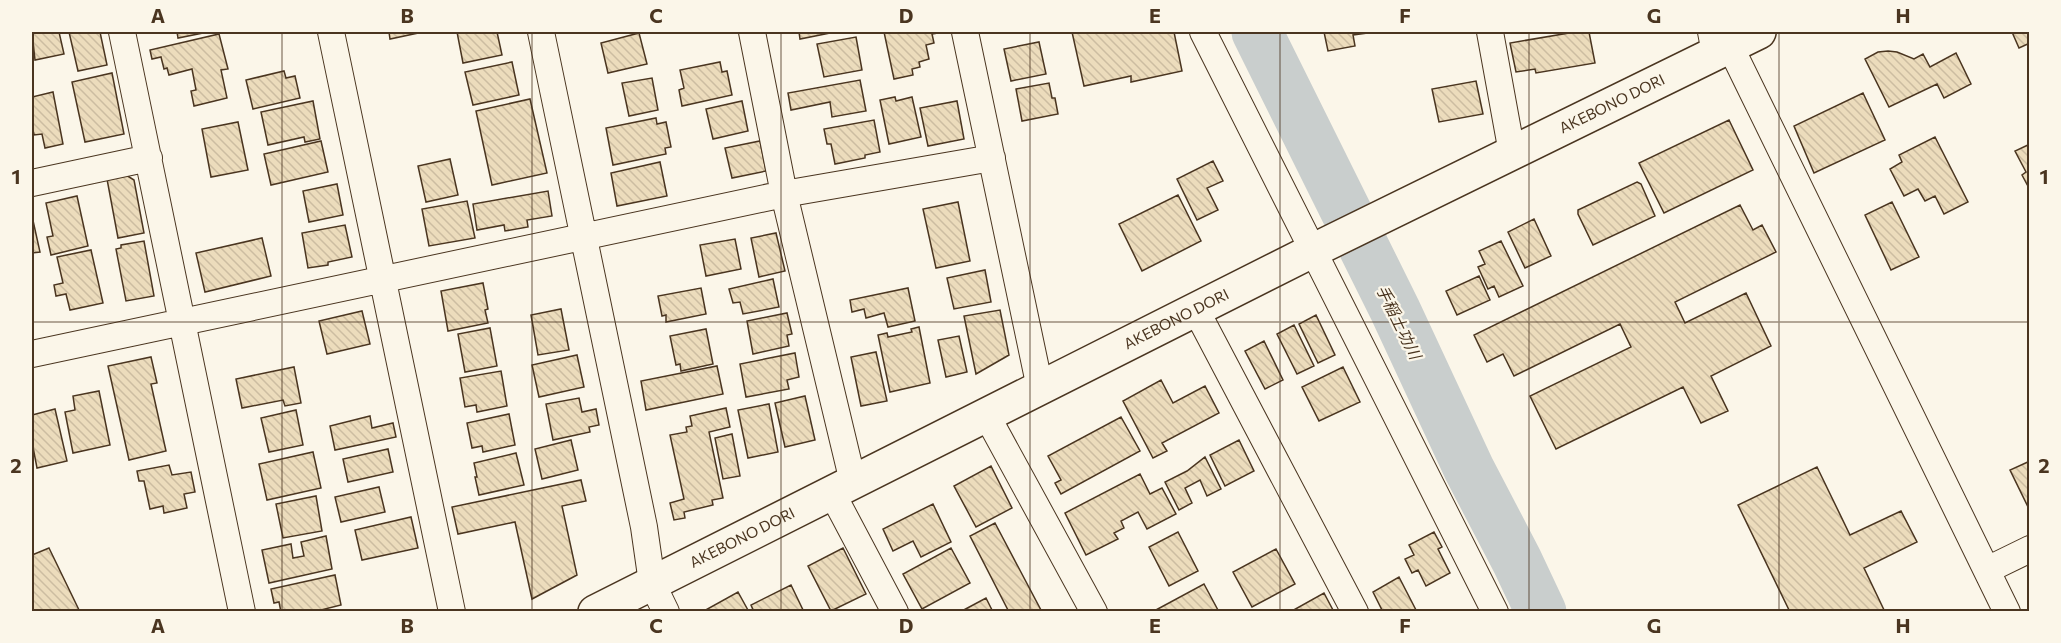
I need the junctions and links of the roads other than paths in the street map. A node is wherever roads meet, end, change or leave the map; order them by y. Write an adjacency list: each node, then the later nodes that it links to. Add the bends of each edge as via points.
1 (122, 32): 11 (street)
2 (331, 32): 17 (street)
3 (541, 32): 15 (street)
4 (752, 32): 14 (street)
5 (965, 32): 12 (street)
6 (1203, 32): 16 (street)
7 (1490, 32): 10 (street)
8 (1760, 32): 9 (street, AKEBONO DORI)
9 (1719, 44): 10 (street, AKEBONO DORI); 25 (street)
10 (1512, 153): 16 (street, AKEBONO DORI)
11 (149, 158): 13 (street); 19 (street)
12 (992, 158): 14 (street); 21 (street)
13 (32, 183)
14 (784, 194): 15 (street); 23 (street)
15 (583, 237): 17 (street); 26 (street)
16 (1321, 246): 18 (street, AKEBONO DORI); 33 (street)
17 (383, 279): 19 (street); 28 (street)
18 (1196, 309): 21 (street, AKEBONO DORI); 32 (street)
19 (182, 321): 20 (street); 27 (street)
20 (32, 354)
21 (1040, 388): 22 (street, AKEBONO DORI)
22 (987, 416): 23 (street, AKEBONO DORI); 31 (street)
23 (842, 487): 26 (street, AKEBONO DORI); 30 (street)
24 (2030, 549): 25 (street)
25 (1987, 570): 34 (street)
26 (659, 597): 29 (street, AKEBONO DORI)
27 (242, 612)
28 (452, 612)
29 (595, 612)
30 (895, 612)
31 (1094, 612)
32 (1355, 612)
33 (1495, 612)
34 (2007, 612)

